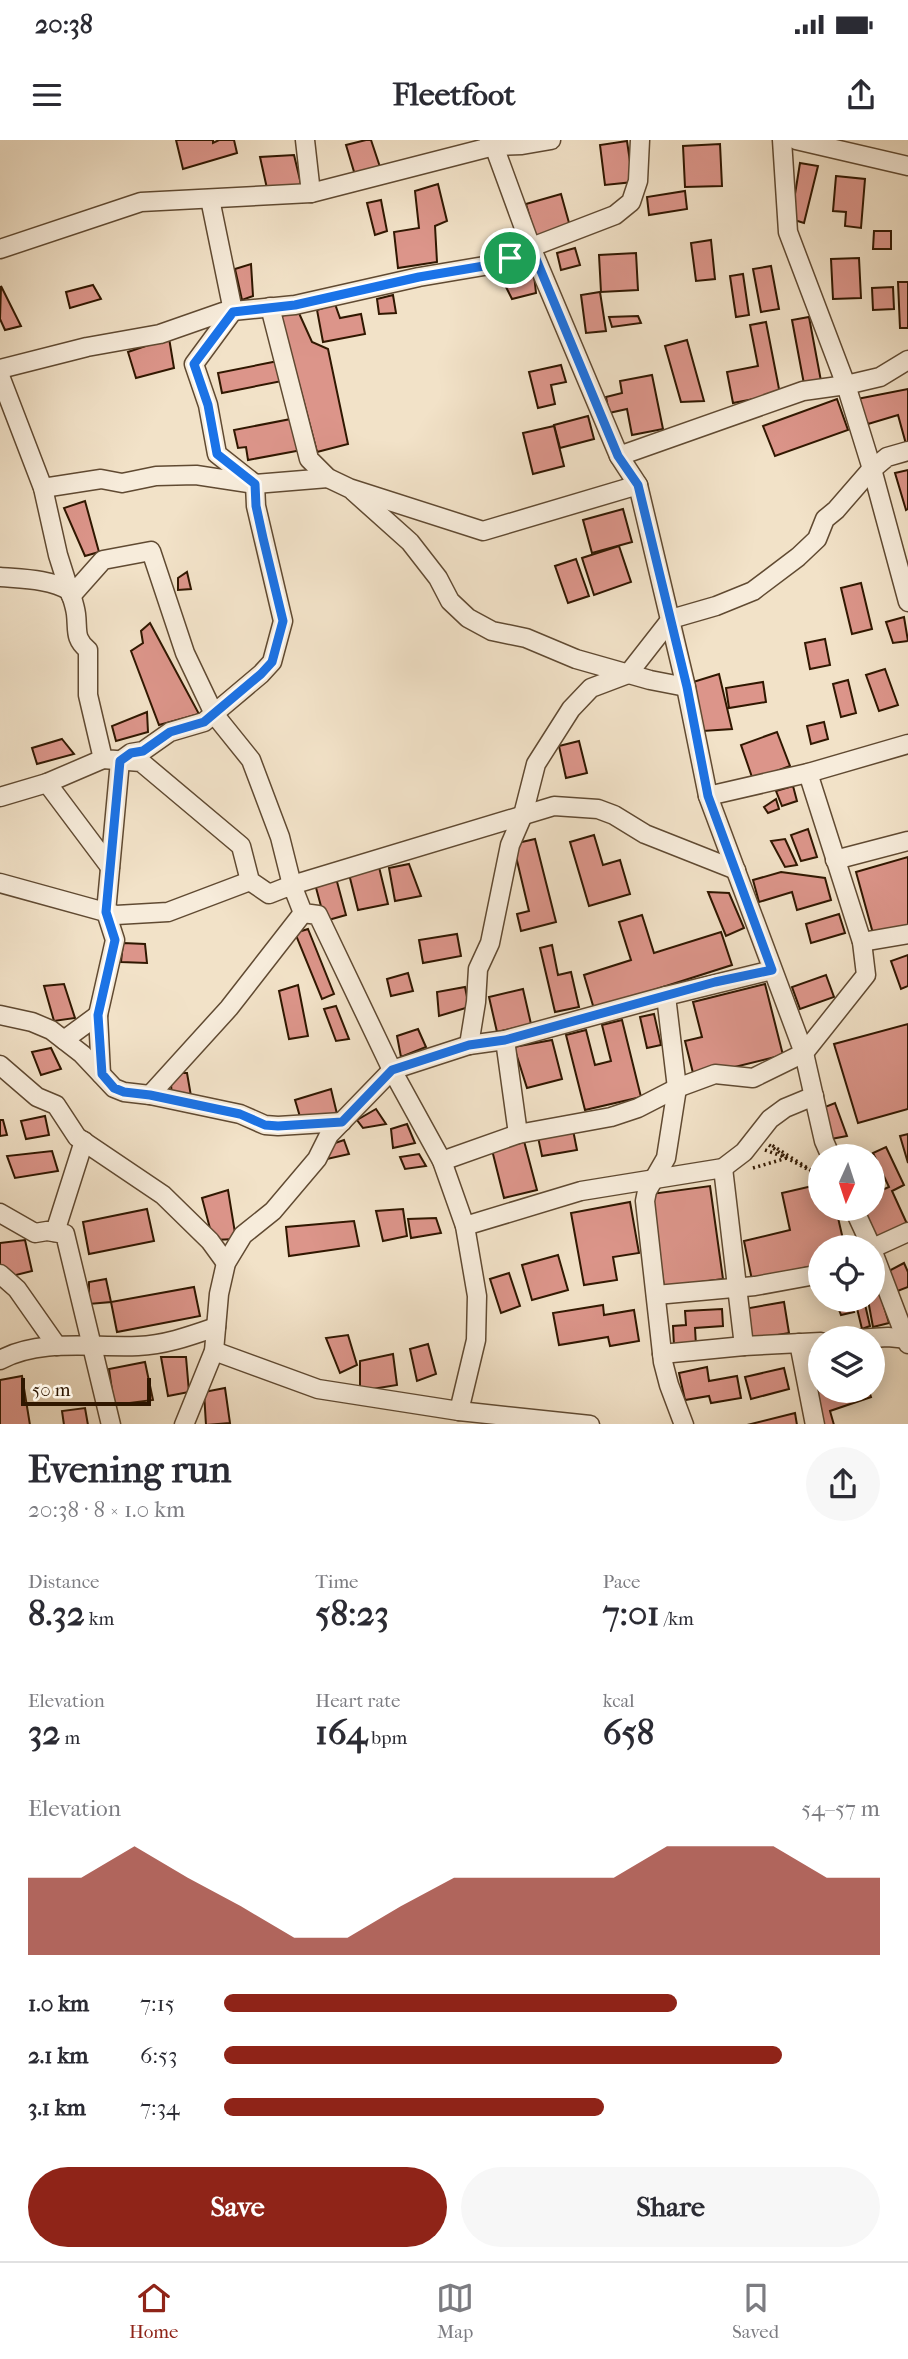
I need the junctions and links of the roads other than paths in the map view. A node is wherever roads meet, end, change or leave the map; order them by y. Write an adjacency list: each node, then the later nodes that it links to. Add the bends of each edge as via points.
1 (305, 140): 8 (street)
2 (551, 140): 6 (street, via 522,145)
3 (640, 140): 10 (street, via 638,181 631,202 615,215)
4 (782, 140): 17 (street, via 788,232)
5 (796, 140): 7 (street)
6 (491, 143): 8 (street); 10 (street)
7 (908, 166)
8 (311, 193): 9 (street)
9 (210, 199): 11 (street, via 141,202); 13 (street)
10 (531, 247): 12 (street, via 484,266); 19 (street)
11 (0, 249)
12 (270, 307): 13 (street); 21 (street, via 309,459)
13 (233, 312): 15 (street, via 160,334); 22 (street, via 194,364 217,454)
14 (908, 360): 17 (street, via 880,377)
15 (0, 369)
16 (0, 376): 24 (street)
17 (846, 385): 19 (street, via 803,391); 20 (street)
18 (908, 452): 20 (street, via 887,457)
19 (618, 456): 23 (street)
20 (872, 469): 28 (street); 29 (street, via 825,519 817,539 753,591)
21 (328, 478): 22 (street); 25 (street)
22 (255, 484): 24 (street, via 197,475 122,482 101,479); 32 (street, via 283,621 280,640 267,668)
23 (638, 485): 25 (street, via 483,531); 29 (street)
24 (43, 488): 27 (street)
25 (349, 488): 30 (street, via 410,542 450,601 468,618 492,631 526,638)
26 (0, 577): 27 (street, via 62,586)
27 (71, 596): 32 (street, via 103,560 151,551 185,653); 34 (street, via 76,636 88,650 88,695)
28 (908, 603)
29 (671, 619): 30 (street); 31 (street)
30 (628, 674): 31 (street); 39 (street, via 592,688 571,709 536,764)
31 (687, 687): 37 (street)
32 (214, 714): 34 (street, via 204,722 170,732 143,751); 46 (street, via 251,760 280,837)
33 (908, 744): 35 (street)
34 (111, 760): 36 (street); 42 (street); 44 (street, via 141,762 241,846)
35 (808, 773): 37 (street); 41 (street)
36 (47, 783): 38 (street); 42 (street)
37 (708, 796): 43 (street)
38 (0, 797)
39 (523, 815): 43 (street, via 554,806 597,809 645,834); 46 (street); 57 (street, via 510,845 490,943 478,969)
40 (908, 841): 41 (street)
41 (835, 860): 50 (street)
42 (110, 867): 47 (street)
43 (736, 870): 51 (street)
44 (250, 881): 46 (street, via 269,894); 47 (street, via 168,912)
45 (0, 883): 47 (street)
46 (292, 885): 48 (street)
47 (106, 912): 54 (street, via 115,940)
48 (303, 913): 60 (street, via 318,915); 63 (street, via 229,1008)
49 (908, 934): 50 (street)
50 (862, 942): 58 (street, via 866,975)
51 (772, 970): 52 (street); 58 (street)
52 (666, 996): 56 (street); 62 (street)
53 (0, 1015): 55 (street, via 32,1022)
54 (98, 1015): 55 (street); 61 (street)
55 (64, 1040): 61 (street)
56 (505, 1040): 57 (street); 66 (street)
57 (469, 1045): 60 (street)
58 (804, 1053): 62 (street, via 753,1078 715,1074); 64 (street)
59 (0, 1065): 67 (street, via 37,1097 56,1105)
60 (392, 1070): 65 (street); 69 (street)
61 (102, 1074): 63 (street, via 114,1088)
62 (677, 1088): 66 (street, via 611,1117); 71 (street, via 666,1158)
63 (150, 1095): 65 (street, via 240,1114 265,1125)
64 (814, 1096): 68 (street); 70 (street, via 770,1119 744,1152)
65 (342, 1122): 77 (street, via 317,1159 273,1211 243,1236)
66 (518, 1134): 69 (street)
67 (83, 1141): 74 (street); 77 (street, via 163,1195)
68 (825, 1144)
69 (442, 1161): 73 (street)
70 (723, 1168): 71 (street); 81 (street)
71 (654, 1180): 73 (street, via 581,1191); 82 (street, via 645,1201)
72 (0, 1213): 74 (street, via 35,1233)
73 (465, 1226): 94 (street, via 477,1296 476,1340)
74 (55, 1232): 89 (street, via 65,1234)
75 (908, 1232): 76 (street)
76 (885, 1248)
77 (226, 1263): 83 (street)
78 (0, 1274): 88 (street, via 17,1289)
79 (808, 1276): 81 (street)
80 (885, 1284): 85 (street)
81 (736, 1287): 82 (street); 90 (street)
82 (656, 1295): 92 (street)
83 (216, 1327): 89 (street, via 164,1343); 91 (street)
84 (885, 1336): 85 (street)
85 (907, 1341)
86 (799, 1343): 87 (street); 90 (street); 99 (street)
87 (808, 1343)
88 (57, 1346): 89 (street); 93 (street)
89 (91, 1346): 95 (street)
90 (744, 1346): 92 (street)
91 (214, 1351): 94 (street, via 318,1389); 96 (street)
92 (662, 1354): 98 (street)
93 (0, 1360)
94 (459, 1411): 97 (street)
95 (111, 1424)
96 (184, 1424)
97 (590, 1424)
98 (684, 1424)
99 (815, 1424)

